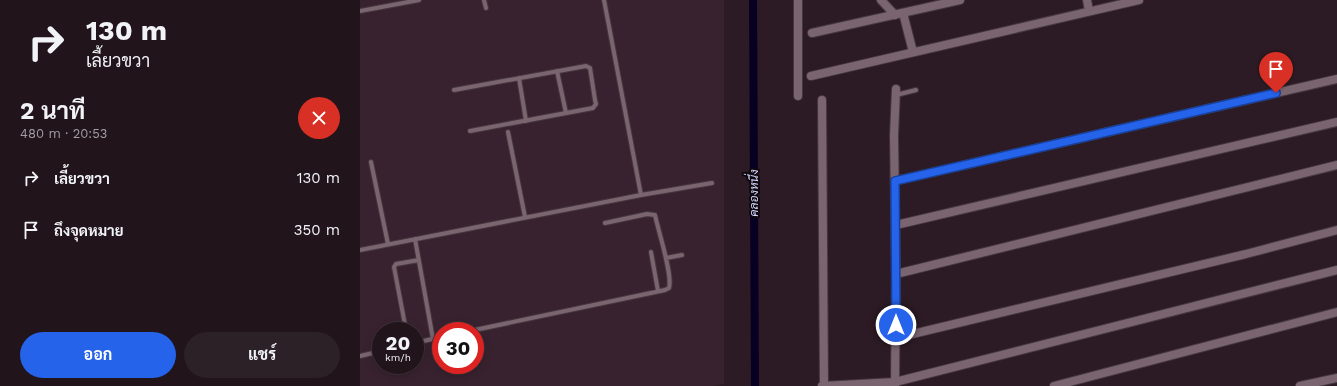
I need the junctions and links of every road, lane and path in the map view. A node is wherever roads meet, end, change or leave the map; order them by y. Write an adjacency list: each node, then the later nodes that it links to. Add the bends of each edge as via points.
1 (419, 0): 10 (lane)
2 (484, 0): 9 (lane)
3 (604, 0): 33 (lane)
4 (798, 0): 22 (street)
5 (881, 0): 12 (street)
6 (960, 0): 12 (street)
7 (1087, 0): 11 (street)
8 (1139, 0): 11 (street)
9 (486, 8)
10 (360, 11)
11 (1089, 11): 14 (street)
12 (899, 14): 13 (street); 14 (street)
13 (812, 33)
14 (913, 52): 16 (street)
15 (557, 71): 17 (lane); 24 (lane); 24 (lane, via 586,66 590,68 595,107)
16 (811, 76)
17 (519, 78): 19 (lane); 25 (lane)
18 (1337, 79): 31 (street)
19 (454, 90)
20 (916, 90): 21 (lane)
21 (896, 92): 31 (street)
22 (798, 96)
23 (822, 100): 57 (street)
24 (566, 114): 25 (lane)
25 (526, 121): 27 (lane)
26 (1337, 122): 36 (street)
27 (507, 128): 28 (lane); 34 (lane)
28 (470, 131)
29 (371, 162): 39 (lane)
30 (1337, 165): 46 (street)
31 (895, 181): 36 (street)
32 (712, 184): 33 (lane)
33 (641, 194): 34 (lane)
34 (525, 217): 38 (lane)
35 (605, 223): 43 (lane, via 654,214)
36 (896, 224): 46 (street)
37 (1337, 230): 52 (street)
38 (415, 239): 39 (lane); 44 (lane)
39 (388, 244): 40 (lane)
40 (360, 250)
41 (651, 252): 47 (lane)
42 (682, 255): 43 (lane)
43 (666, 258): 47 (lane, via 670,285 669,288)
44 (419, 260): 49 (lane, via 396,264 394,267); 51 (lane)
45 (1337, 270): 56 (street)
46 (896, 274): 52 (street)
47 (658, 292): 50 (lane)
48 (1337, 312): 58 (street)
49 (404, 322)
50 (484, 328)
51 (432, 333)
52 (896, 338): 56 (street)
53 (372, 353): 54 (lane)
54 (360, 356)
55 (1337, 378): 59 (street)
56 (895, 384): 57 (street)
57 (823, 386)
58 (1054, 386)
59 (1300, 386)

